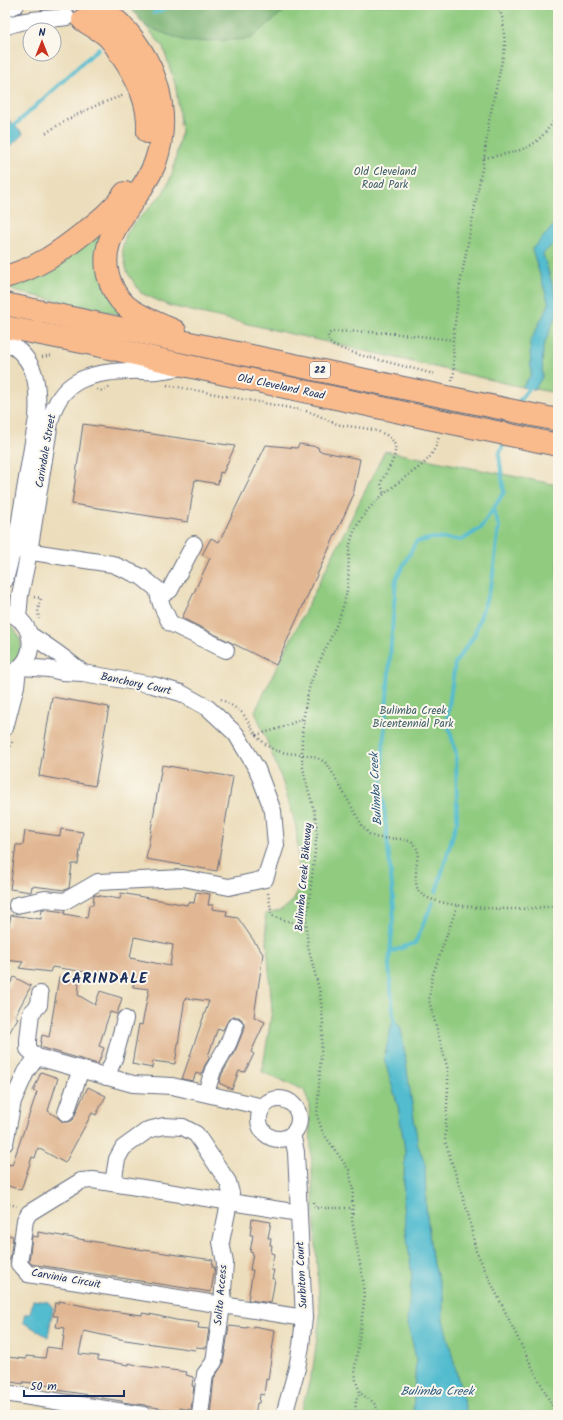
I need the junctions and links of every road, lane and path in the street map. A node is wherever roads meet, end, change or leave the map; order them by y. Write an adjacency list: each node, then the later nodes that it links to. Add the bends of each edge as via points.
1 (16, 5): 2 (street)
2 (5, 9)
3 (81, 10): 4 (street, via 48,20 19,22); 5 (highway, via 91,26 111,40 131,68); 14 (highway, via 105,11 133,39 149,65 158,87 162,112 161,139 152,170 110,240 106,260 109,280 120,300 134,312)
4 (5, 27)
5 (141, 90): 7 (path, via 102,102); 9 (highway, via 148,123 146,148 140,168 116,205 58,253 30,268)
6 (558, 115): 8 (path, via 534,143 517,151)
7 (46, 133)
8 (484, 158)
9 (5, 277)
10 (5, 304): 14 (highway, 22)
11 (5, 327): 17 (highway, Old Cleveland Road / 22)
12 (453, 340): 21 (path, via 359,332 331,332 328,335 328,341 334,346)
13 (5, 341): 16 (street, Carindale Street, via 12,344)
14 (208, 347): 21 (highway, 22)
15 (53, 355): 16 (path)
16 (28, 361): 26 (street, Carindale Street, via 38,388 37,418 19,526)
17 (188, 366): 18 (street, Carindale Street, via 157,371); 23 (highway, Old Cleveland Road / 22, bridge)
18 (90, 375): 19 (path, via 98,390 107,390); 26 (street, Carindale Street, via 69,387 52,413)
19 (115, 384)
20 (164, 384): 24 (path, via 305,411 339,424 386,434 396,448 382,480)
21 (433, 384): 22 (highway, 22, bridge)
22 (558, 420)
23 (558, 444)
24 (384, 495)
25 (194, 544): 28 (street, via 170,590)
26 (21, 550): 27 (street, Carindale Street); 28 (street, via 112,564 142,577 157,589); 29 (street, Carindale Street, via 20,595)
27 (5, 580)
28 (159, 597): 31 (street, via 170,623)
29 (12, 615): 30 (street, via 25,625)
30 (30, 635): 32 (street, via 30,652 26,660); 33 (street, via 69,661)
31 (226, 650)
32 (15, 670): 33 (street, Banchory Court, via 49,669); 35 (street, via 16,686)
33 (82, 673): 37 (street, Banchory Court, via 153,685 181,693 208,708 236,734 257,769 273,811 276,845)
34 (304, 718): 36 (path)
35 (5, 728)
36 (256, 735)
37 (265, 879): 38 (street, via 228,887 183,878 98,882 65,901 45,899); 41 (path, via 272,916)
38 (17, 905)
39 (457, 906): 40 (path); 41 (path, Bulimba Creek Bikeway, via 424,897 418,890 416,881 418,850 412,842 370,835 328,765 323,760 302,753 303,773 317,820); 69 (path, via 432,977 429,1000 448,1070 445,1141 468,1213 476,1251)
40 (558, 908)
41 (306, 927): 56 (path, Bulimba Creek Bikeway, via 320,993 323,1022 317,1116 323,1133 349,1170 353,1189)
42 (40, 994): 45 (street, via 39,1005 32,1013 28,1040 28,1049)
43 (125, 1020): 47 (street)
44 (235, 1026): 48 (street, via 213,1070)
45 (37, 1057): 46 (street); 52 (street, via 26,1072 13,1101)
46 (81, 1069): 47 (street); 50 (street)
47 (106, 1077): 48 (street, via 133,1084 172,1086)
48 (206, 1093): 49 (street)
49 (263, 1107): 51 (street, via 259,1121 266,1134 277,1139); 51 (street, via 270,1101 280,1099 292,1104 298,1115 298,1122)
50 (66, 1113)
51 (292, 1134): 54 (street, Surbiton Court, via 296,1152)
52 (5, 1143)
53 (114, 1183): 55 (street, Carvinia Circuit); 55 (street, Solito Access, via 117,1158 123,1148 148,1130 164,1126 183,1127 196,1134 228,1182); 58 (street, Carvinia Circuit, via 81,1181 29,1213 25,1220 19,1264 28,1274)
54 (298, 1192): 56 (path, via 310,1191 315,1208); 57 (street, Surbiton Court)
55 (228, 1201): 57 (street, Carvinia Circuit); 58 (street, Solito Access, via 221,1242 225,1263)
56 (352, 1208): 61 (path, Bulimba Creek Bikeway, via 364,1302 356,1368 356,1381)
57 (299, 1213): 59 (street, Surbiton Court)
58 (222, 1305): 59 (street, Carvinia Circuit); 65 (street, Solito Access, via 214,1362 205,1374)
59 (304, 1318): 66 (street, Surbiton Court, via 297,1368)
60 (5, 1393): 64 (street)
61 (360, 1393): 67 (path, via 356,1400); 68 (path, via 373,1402)
62 (5, 1402): 63 (street)
63 (90, 1415)
64 (143, 1415)
65 (200, 1415)
66 (284, 1415)
67 (355, 1415)
68 (380, 1415)
69 (557, 1415)

